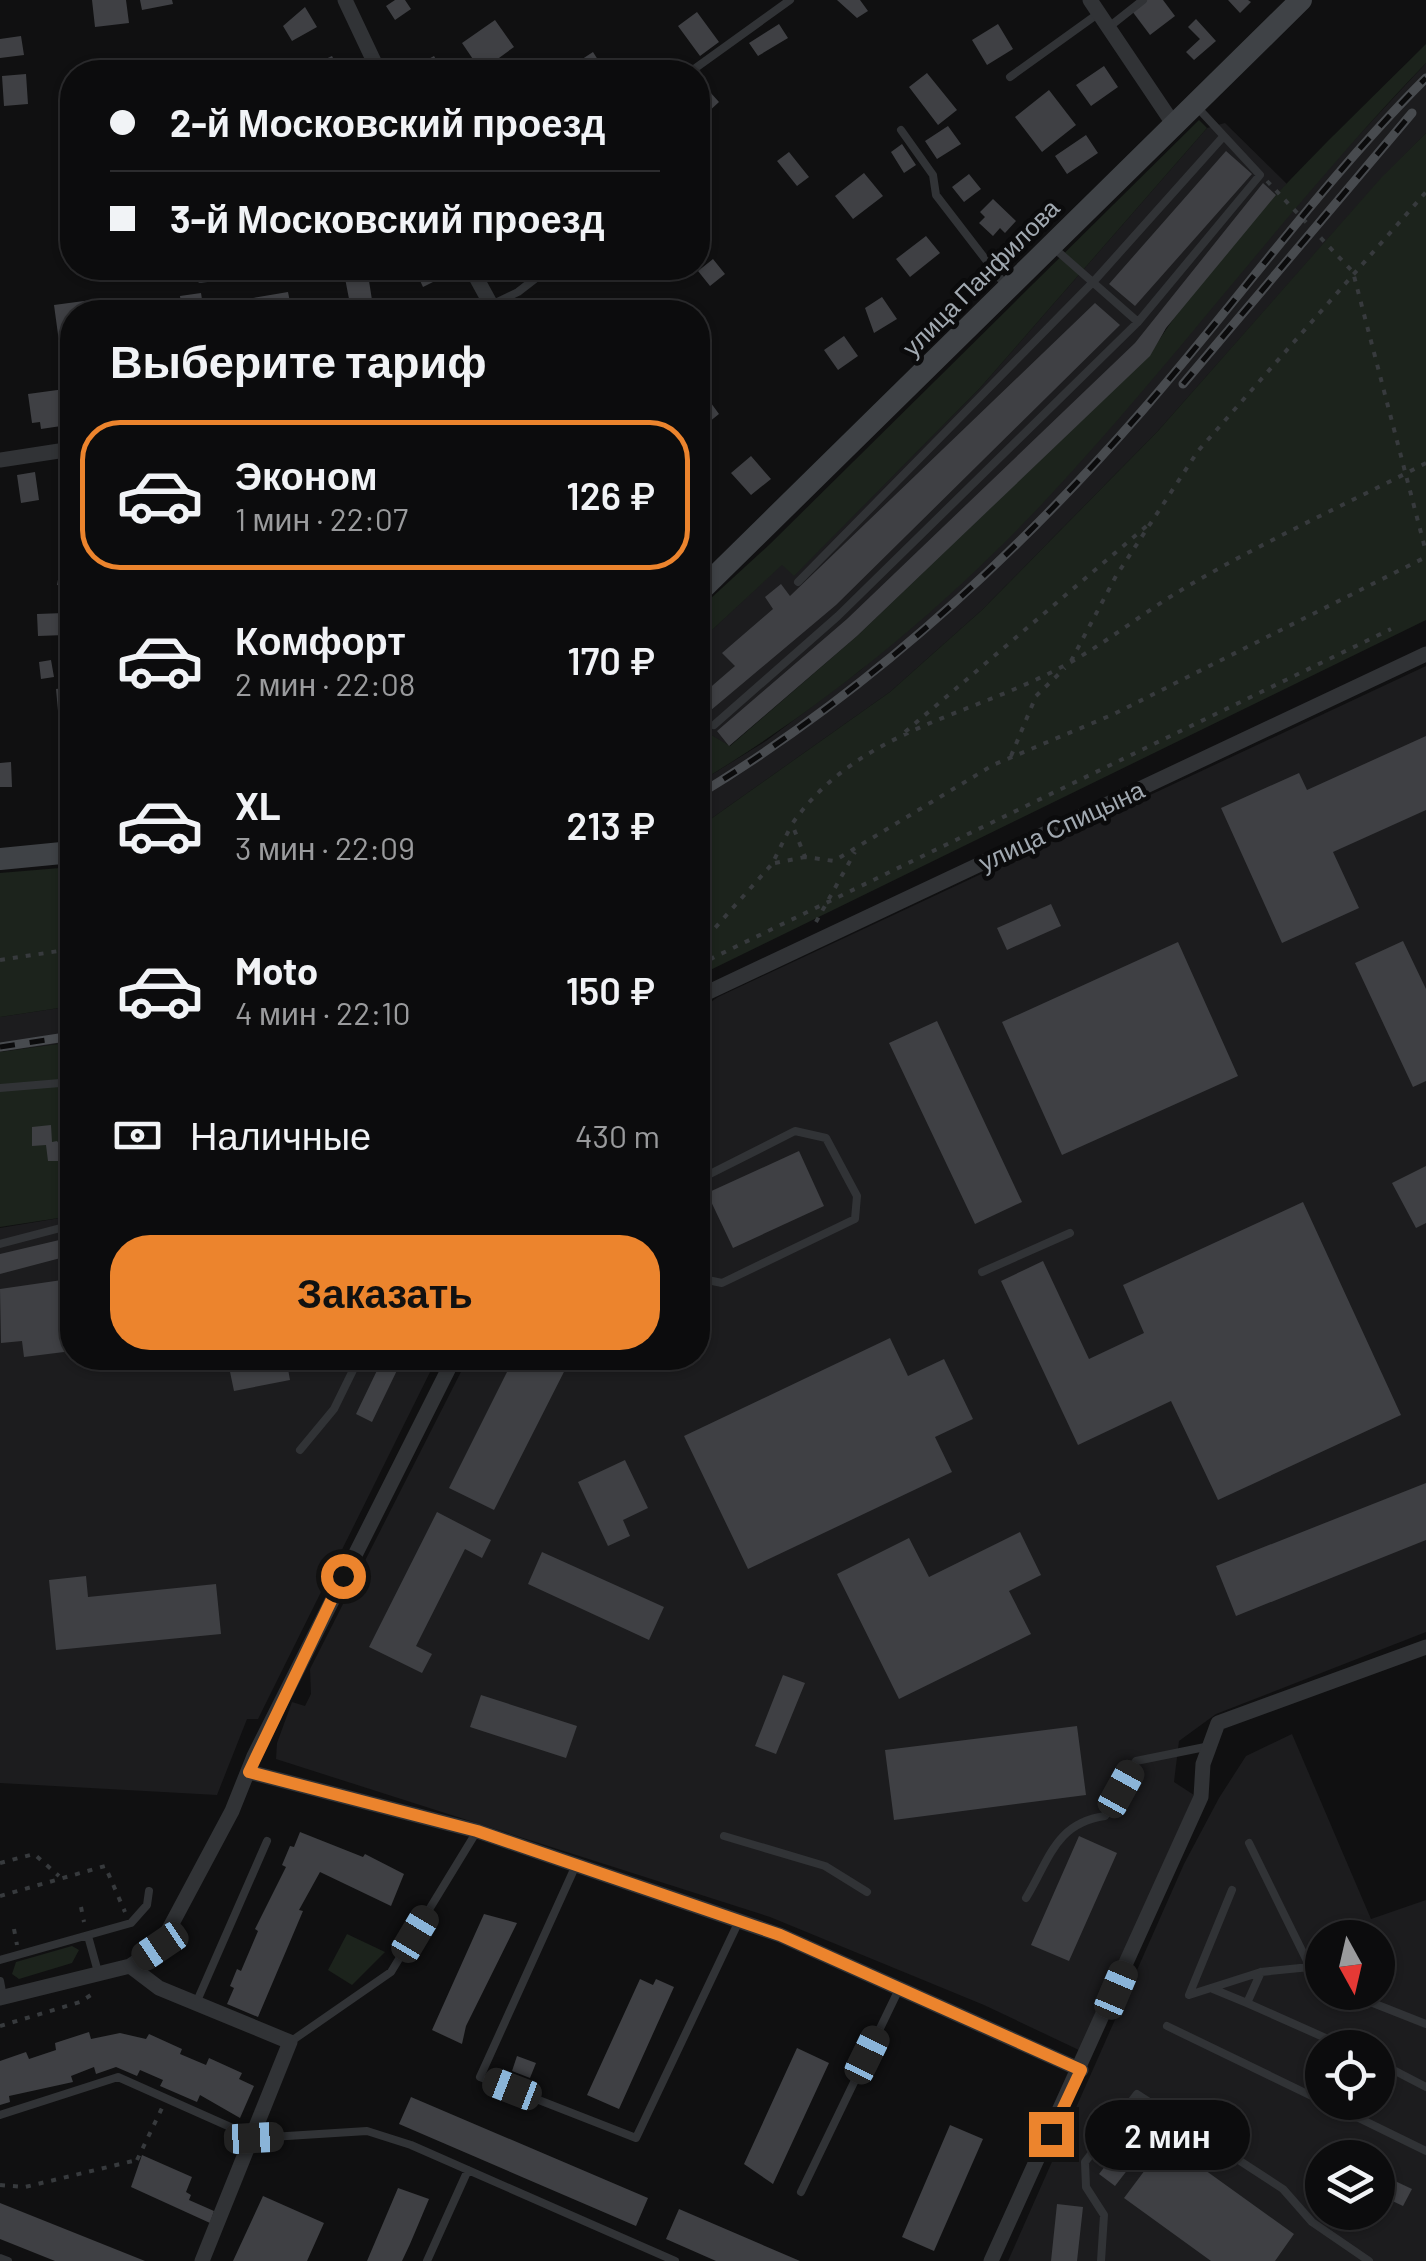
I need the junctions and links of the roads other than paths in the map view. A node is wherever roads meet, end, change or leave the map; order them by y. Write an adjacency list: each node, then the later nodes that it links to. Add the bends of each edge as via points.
1 (345, 0): 6 (street)
2 (790, 0): 7 (lane)
3 (1144, 0): 5 (lane)
4 (1301, 0): 9 (main road, улица Панфилова)
5 (1100, 13): 8 (lane); 10 (street)
6 (373, 60)
7 (707, 60)
8 (1010, 77)
9 (1194, 103): 10 (main road, улица Панфилова); 12 (lane)
10 (1172, 122): 13 (main road, улица Панфилова)
11 (900, 130): 16 (lane, via 933,175 936,195)
12 (1222, 138): 15 (lane); 18 (lane, via 1260,174)
13 (1051, 246): 15 (lane); 16 (main road, улица Панфилова)
14 (534, 280): 17 (lane)
15 (1096, 280): 18 (lane); 22 (lane)
16 (1008, 288): 21 (main road, улица Панфилова)
17 (506, 300)
18 (1138, 322): 24 (lane, via 838,616)
19 (60, 451): 20 (street)
20 (0, 460)
21 (710, 581)
22 (798, 582)
23 (1426, 654): 27 (street, улица Спицына)
24 (714, 725)
25 (60, 853): 26 (main road)
26 (0, 859)
27 (710, 992)
28 (60, 1083): 29 (lane)
29 (0, 1088)
30 (710, 1174): 35 (lane, via 795,1131 826,1138 857,1196 855,1219 722,1283)
31 (60, 1229): 33 (lane)
32 (1070, 1233): 34 (lane)
33 (0, 1244)
34 (982, 1272)
35 (710, 1280)
36 (353, 1370): 38 (lane, via 334,1409)
37 (448, 1370): 41 (street)
38 (300, 1450)
39 (1426, 1647): 40 (street, via 1218,1723)
40 (1210, 1746): 50 (lane, via 1136,1761 1106,1816 1078,1820 1064,1833); 69 (street, via 1200,1797)
41 (249, 1772): 42 (street); 55 (street, via 160,1946)
42 (477, 1831): 46 (street); 68 (lane, via 391,1972)
43 (724, 1836): 49 (lane, via 825,1866)
44 (267, 1841): 63 (lane)
45 (1249, 1843): 53 (lane)
46 (576, 1865): 51 (street); 51 (lane, via 480,2077 636,2138)
47 (1232, 1890): 60 (lane, via 1189,1996)
48 (148, 1891): 52 (lane, via 147,1905 130,1923)
49 (866, 1892)
50 (1026, 1898)
51 (739, 1921): 59 (street)
52 (88, 1936): 54 (lane); 58 (lane)
53 (1305, 1957)
54 (0, 1960)
55 (130, 1966): 58 (street); 63 (street)
56 (1305, 1968): 57 (lane)
57 (1261, 1972): 60 (lane); 62 (lane)
58 (101, 1980): 61 (street)
59 (900, 1987): 69 (street); 78 (lane)
60 (1212, 1988): 62 (lane)
61 (1, 1992)
62 (1247, 2003): 67 (lane)
63 (196, 2004): 68 (street)
64 (1391, 2010): 65 (lane)
65 (1426, 2024)
66 (1167, 2026): 72 (lane)
67 (1308, 2030)
68 (290, 2042): 75 (street)
69 (1081, 2070): 85 (street)
70 (1395, 2071): 71 (lane)
71 (1426, 2087)
72 (1305, 2093)
73 (0, 2115): 75 (lane, via 118,2077)
74 (1362, 2120): 76 (lane)
75 (254, 2138): 77 (lane, via 367,2131); 82 (street)
76 (1426, 2150)
77 (468, 2170): 79 (lane); 83 (lane)
78 (802, 2192)
79 (657, 2257): 84 (lane)
80 (0, 2258): 81 (lane)
81 (8, 2261)
82 (202, 2261)
83 (427, 2261)
84 (675, 2261)
85 (991, 2261)
86 (1101, 2261): 87 (lane, via 1104,2216 1086,2187 1085,2162 1138,2094 1283,2189 1312,2222)
87 (1370, 2261)

